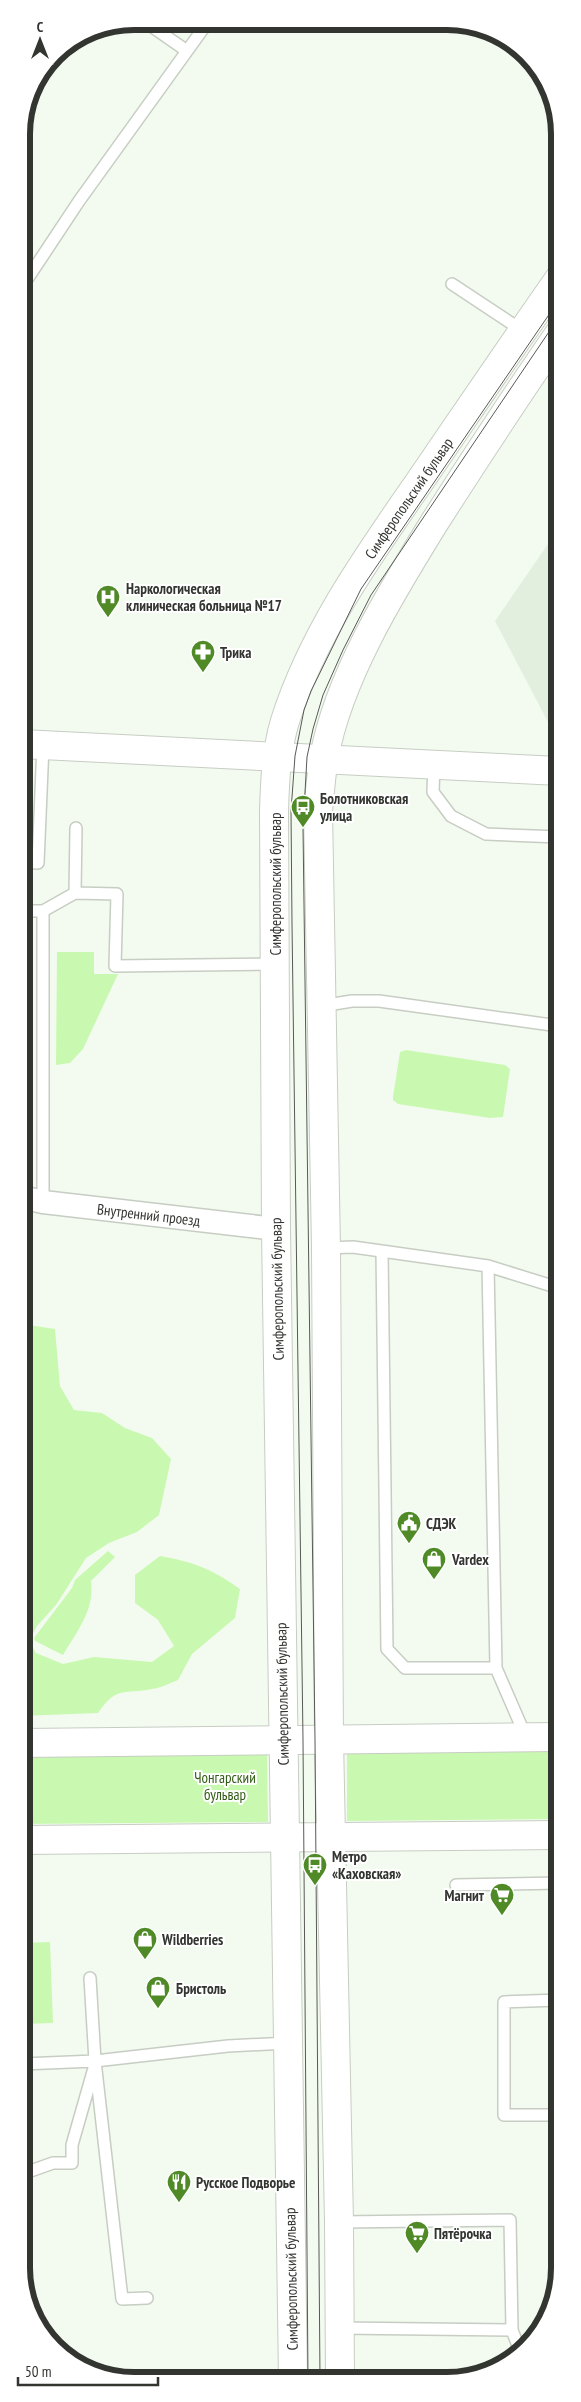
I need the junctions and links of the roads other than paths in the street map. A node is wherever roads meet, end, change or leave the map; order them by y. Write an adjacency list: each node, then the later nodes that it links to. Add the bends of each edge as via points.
1 (157, 30): 3 (lane)
2 (202, 30): 3 (lane)
3 (187, 51): 4 (lane, via 78,201)
4 (30, 275)
5 (452, 284): 7 (lane)
6 (551, 291): 7 (main road, Симферопольский бульвар)
7 (523, 331): 10 (main road, Симферопольский бульвар, via 384,533 314,648 285,720)
8 (551, 346): 11 (main road, via 490,435 385,604 351,673)
9 (32, 744): 10 (main road); 16 (lane, via 38,862)
10 (276, 756): 11 (main road); 20 (main road, Симферопольский бульвар)
11 (324, 758): 12 (main road); 21 (main road, via 318,811)
12 (434, 764): 13 (main road); 15 (lane, via 433,792 451,816 486,834)
13 (551, 771)
14 (76, 828): 17 (lane)
15 (551, 837)
16 (30, 862)
17 (75, 894): 19 (lane); 20 (lane, via 117,894 115,966)
18 (30, 910): 19 (lane)
19 (43, 911): 23 (lane)
20 (275, 964): 24 (main road, Симферопольский бульвар)
21 (321, 1006): 22 (lane, via 380,1001); 25 (main road)
22 (551, 1025)
23 (32, 1200): 24 (street, Внутренний проезд)
24 (276, 1229): 33 (main road, Симферопольский бульвар)
25 (326, 1248): 26 (lane, via 353,1247); 32 (main road)
26 (382, 1252): 27 (lane); 29 (lane, via 387,1650 405,1668)
27 (488, 1266): 28 (lane); 29 (lane)
28 (551, 1286)
29 (496, 1668): 30 (lane)
30 (526, 1737): 31 (main road); 32 (main road)
31 (551, 1737)
32 (329, 1739): 33 (main road); 36 (main road)
33 (282, 1740): 34 (main road); 37 (main road, Симферопольский бульвар)
34 (30, 1743)
35 (551, 1835): 36 (main road)
36 (331, 1837): 37 (main road); 48 (main road)
37 (285, 1838): 38 (main road); 43 (main road, Симферопольский бульвар)
38 (30, 1840)
39 (551, 1883): 40 (lane)
40 (456, 1885)
41 (90, 1978): 44 (lane)
42 (551, 2000): 46 (lane, via 504,2002 504,2115)
43 (288, 2043): 44 (lane, via 228,2046); 53 (main road, Симферопольский бульвар)
44 (96, 2061): 45 (lane); 47 (lane, via 72,2144 72,2163 53,2163); 49 (lane, via 122,2299)
45 (30, 2064)
46 (551, 2115)
47 (30, 2171)
48 (339, 2222): 50 (main road); 51 (lane, via 510,2220)
49 (147, 2298)
50 (340, 2328): 51 (lane); 54 (main road)
51 (512, 2330): 52 (lane)
52 (517, 2344)
53 (293, 2372)
54 (340, 2372)

